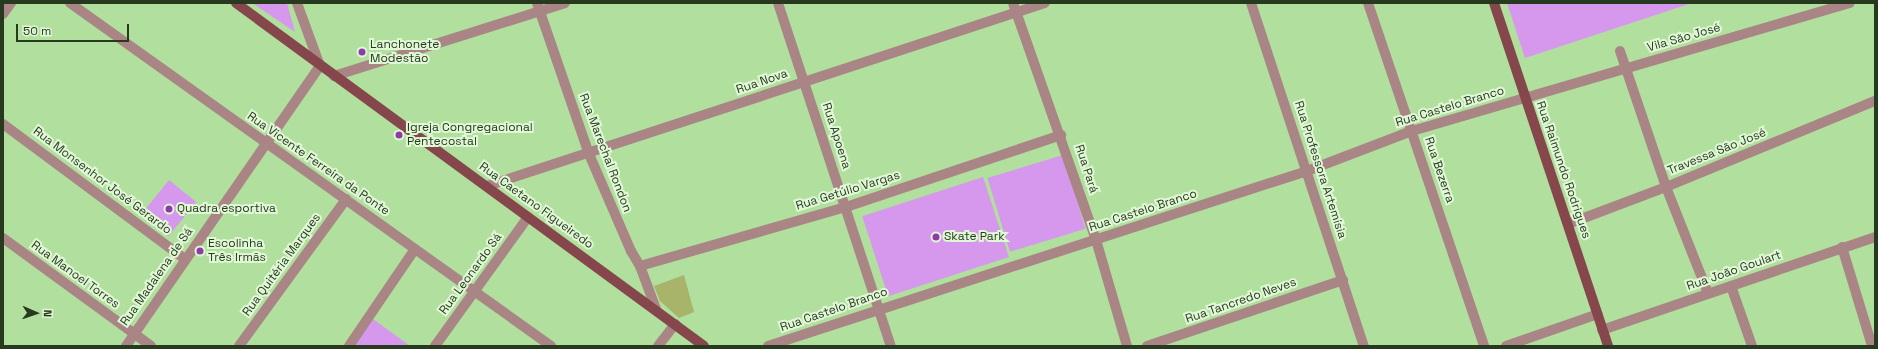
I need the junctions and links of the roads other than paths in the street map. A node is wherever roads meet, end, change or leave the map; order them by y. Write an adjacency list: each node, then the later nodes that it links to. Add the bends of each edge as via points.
1 (11, 3): 15 (street)
2 (70, 3): 26 (street, Rua Vicente Ferreira da Ponte)
3 (236, 3): 17 (main road, Rua Caetano Figueiredo)
4 (297, 3): 17 (street)
5 (565, 3): 13 (street)
6 (778, 3): 20 (street, Rua Apoena)
7 (1013, 3): 14 (street, Rua Pará)
8 (1045, 3): 14 (street, Rua Nova)
9 (1251, 3): 28 (street, Rua Professora Artemísia)
10 (1368, 3): 24 (street, Rua Bezerra)
11 (1494, 3): 21 (main road, Rua Raimundo Rodrigues)
12 (1850, 3): 18 (street, Vila São José)
13 (538, 7): 19 (street); 27 (street, Rua Marechal Rondon)
14 (1017, 13): 20 (street, Rua Nova); 25 (street, Rua Pará)
15 (3, 14)
16 (1620, 51): 18 (street)
17 (320, 66): 19 (main road, Rua Caetano Figueiredo); 26 (street, Rua Madalena de Sá)
18 (1625, 69): 21 (street, Vila São José); 30 (street)
19 (334, 76): 29 (main road, Rua Caetano Figueiredo)
20 (805, 82): 27 (street, Rua Nova); 32 (street, Rua Apoena)
21 (1525, 98): 24 (street, Rua Castelo Branco); 34 (main road, Rua Raimundo Rodrigues)
22 (1875, 101): 30 (street, Travessa São José)
23 (3, 124): 40 (street, Rua Monsenhor José Gerardo)
24 (1412, 131): 28 (street, Rua Castelo Branco); 66 (street, Rua Bezerra)
25 (1061, 135): 32 (street, Rua Getúlio Vargas); 37 (street, Rua Pará)
26 (267, 145): 31 (street, Rua Vicente Ferreira da Ponte); 40 (street, Rua Madalena de Sá)
27 (589, 154): 29 (street, Rua Nova); 41 (street, Rua Marechal Rondon, via 631,252)
28 (1307, 171): 37 (street, Rua Castelo Branco); 42 (street, Rua Professora Artemísia)
29 (487, 186): 33 (main road, Rua Caetano Figueiredo)
30 (1666, 188): 34 (street, Travessa São José); 45 (street)
31 (346, 199): 39 (street, Rua Vicente Ferreira da Ponte); 55 (street, Rua Quitéria Marques)
32 (846, 207): 41 (street, Rua Getúlio Vargas); 46 (street, Rua Apoena)
33 (528, 217): 44 (street, Rua Leonardo Sá); 47 (main road, Rua Caetano Figueiredo)
34 (1568, 224): 48 (main road, Rua Raimundo Rodrigues)
35 (3, 238): 51 (street, Rua Manoel Torres)
36 (1875, 238): 38 (street, Rua João Goulart)
37 (1096, 240): 46 (street, Rua Castelo Branco); 63 (street, Rua Pará)
38 (1842, 247): 43 (street, Rua João Goulart); 52 (street)
39 (415, 249): 44 (street, Rua Vicente Ferreira da Ponte); 56 (street)
40 (185, 259): 51 (street, Rua Madalena de Sá)
41 (640, 266): 47 (street, Rua Marechal Rondon)
42 (1343, 280): 64 (street, Rua Tancredo Neves); 65 (street, Rua Professora Artemísia)
43 (1731, 286): 45 (street, Rua João Goulart); 69 (street)
44 (474, 290): 57 (street, Rua Leonardo Sá); 58 (street, Rua Vicente Ferreira da Ponte)
45 (1708, 293): 50 (street, Rua João Goulart)
46 (879, 308): 61 (street, Rua Castelo Branco); 62 (street, Rua Apoena)
47 (656, 309): 49 (main road, Rua Caetano Figueiredo)
48 (1598, 314): 50 (main road, Rua Raimundo Rodrigues); 67 (street)
49 (675, 324): 59 (street); 60 (main road, Rua Caetano Figueiredo)
50 (1602, 330): 68 (main road, Rua Raimundo Rodrigues)
51 (134, 334): 53 (street, Rua Madalena de Sá); 54 (street, Rua Manoel Torres)
52 (1872, 342)
53 (126, 346)
54 (151, 346)
55 (238, 346)
56 (349, 346)
57 (435, 346)
58 (550, 346)
59 (658, 346)
60 (704, 346)
61 (768, 346)
62 (891, 346)
63 (1127, 346)
64 (1147, 346)
65 (1364, 346)
66 (1484, 346)
67 (1506, 346)
68 (1608, 346)
69 (1752, 346)

